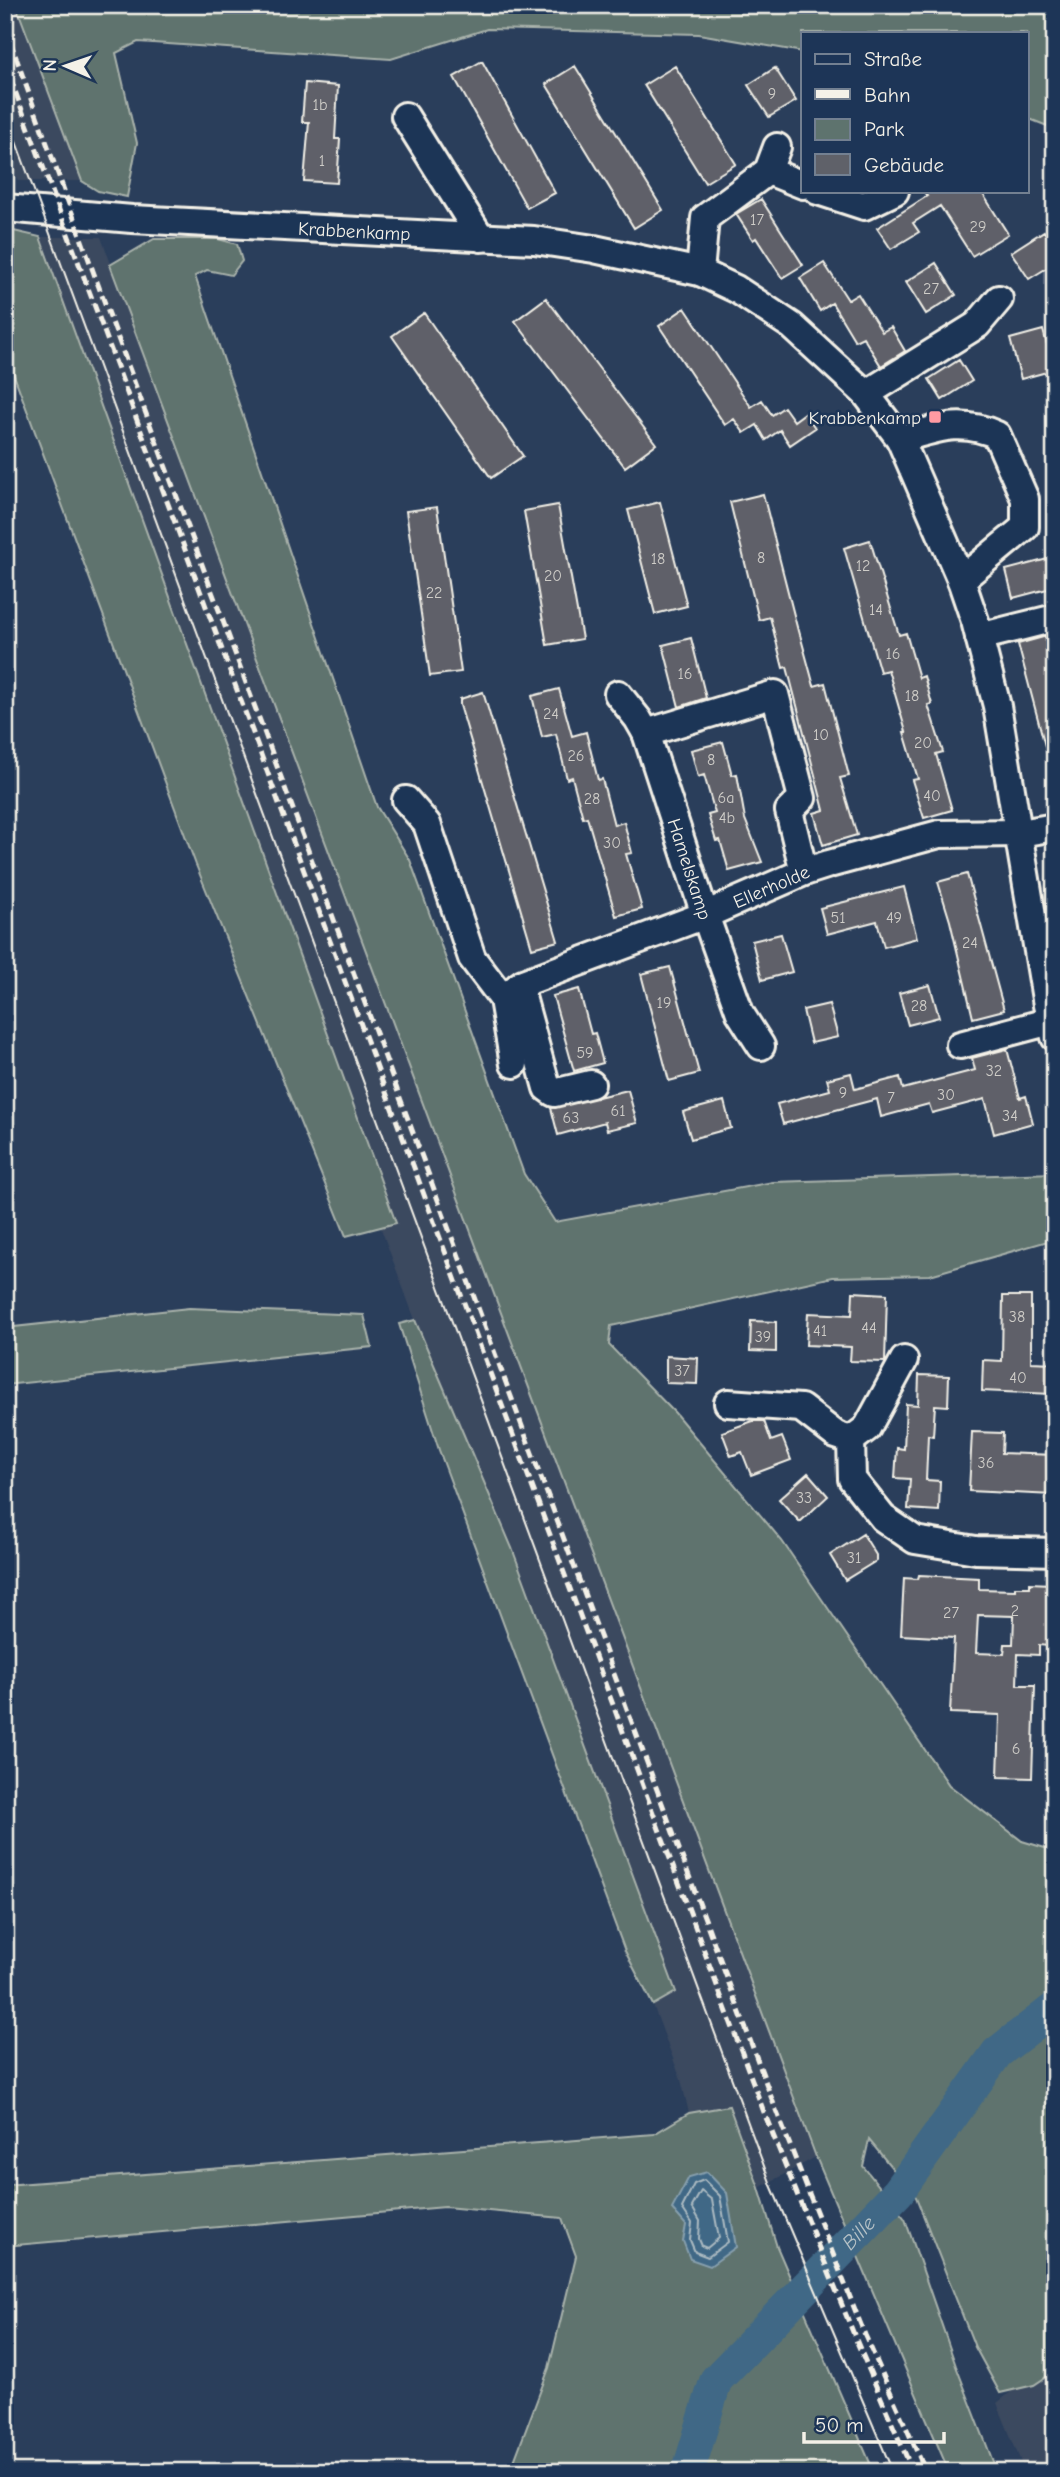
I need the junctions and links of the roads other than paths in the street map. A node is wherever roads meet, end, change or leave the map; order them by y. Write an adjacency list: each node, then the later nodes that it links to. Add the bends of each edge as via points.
1 (405, 116): 6 (street)
2 (801, 183): 7 (street, via 772,159 705,218)
3 (821, 192): 4 (street, via 864,206)
4 (893, 192)
5 (5, 208): 6 (street, Krabbenkamp)
6 (481, 239): 7 (street, Krabbenkamp, via 534,240 594,249)
7 (700, 272): 9 (street, Krabbenkamp, via 736,289 792,326)
8 (999, 299): 9 (street, via 977,325)
9 (866, 394): 10 (street, Krabbenkamp)
10 (900, 439): 11 (street, Krabbenkamp); 11 (street, via 947,426 988,430 997,435 1025,499 1025,527)
11 (961, 580): 13 (street, Krabbenkamp)
12 (1055, 618): 13 (street)
13 (979, 637): 18 (street, Krabbenkamp)
14 (618, 694): 15 (street, Hamelskamp)
15 (646, 733): 19 (street, via 775,694 802,798 789,811); 20 (street, Hamelskamp)
16 (406, 800): 21 (street, via 427,824 472,958)
17 (1055, 827): 18 (street, Ellerholde)
18 (1020, 832): 19 (street, Ellerholde, via 939,834); 22 (street, Krabbenkamp)
19 (804, 872): 20 (street, Ellerholde)
20 (705, 915): 21 (street, Ellerholde); 24 (street, Hamelskamp, via 740,1013)
21 (511, 993): 25 (street); 26 (street, via 547,1088 554,1093)
22 (1053, 1029): 23 (street)
23 (960, 1045)
24 (761, 1046)
25 (514, 1064)
26 (591, 1084)
27 (904, 1360): 29 (street, via 866,1428)
28 (728, 1404): 29 (street, via 801,1408 836,1435)
29 (852, 1440): 30 (street, via 852,1479 883,1518 915,1540 976,1550)
30 (1055, 1552)

